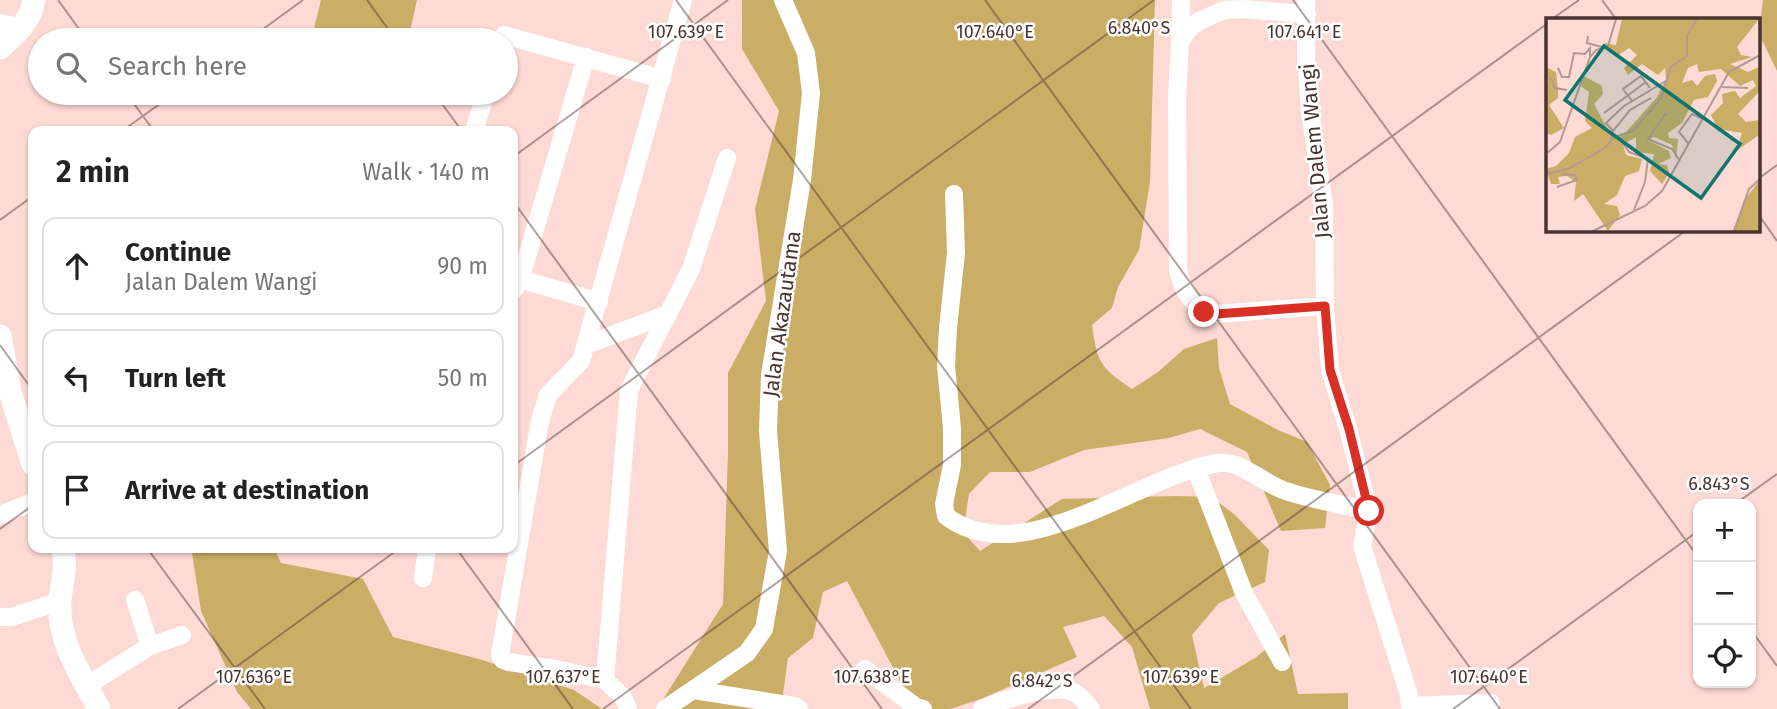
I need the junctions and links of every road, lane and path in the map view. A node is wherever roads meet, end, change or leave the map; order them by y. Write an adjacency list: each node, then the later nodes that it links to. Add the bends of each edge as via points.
1 (34, 0): 7 (main road)
2 (683, 0): 12 (street)
3 (783, 0): 43 (street, Jalan Akazautama, via 806,53 811,93 802,180 770,375 768,430 778,551 764,629 747,653)
4 (1181, 0): 9 (street)
5 (1307, 7): 9 (street, via 1224,10 1199,21); 20 (street, Jalan Dalem Wangi, via 1310,111 1324,205)
6 (0, 23): 7 (street)
7 (23, 28): 10 (main road)
8 (518, 40): 11 (street)
9 (1180, 42): 20 (street, via 1178,270 1186,293 1204,312 1216,314)
10 (0, 48)
11 (586, 57): 12 (street); 17 (street)
12 (662, 79): 19 (street)
13 (482, 105): 14 (street)
14 (476, 126)
15 (727, 158): 21 (street, via 691,269)
16 (954, 194): 25 (street, via 956,253 946,366 952,465 946,516 971,529 1002,536 1035,530)
17 (518, 273)
18 (518, 284): 19 (street)
19 (599, 302): 23 (street)
20 (1325, 306): 27 (street, Jalan Dalem Wangi, via 1330,370)
21 (668, 314): 23 (street); 41 (street, via 629,390)
22 (0, 336): 24 (main road, via 10,392)
23 (586, 345): 29 (street, via 581,362 548,395)
24 (28, 448)
25 (1196, 469): 27 (street, via 1235,464 1284,491); 39 (street, via 1244,593)
26 (28, 504): 28 (street)
27 (1369, 511): 45 (street, Jalan Dalem Wangi, via 1362,546)
28 (0, 515)
29 (518, 550)
30 (62, 553): 35 (main road, via 65,580)
31 (426, 553): 33 (street)
32 (518, 553): 41 (street, via 500,656 508,662)
33 (423, 578)
34 (135, 600): 38 (street)
35 (60, 601): 36 (street); 42 (main road, via 65,640)
36 (0, 617)
37 (182, 635): 38 (street)
38 (150, 646): 42 (street)
39 (1282, 662)
40 (865, 669): 50 (street)
41 (605, 680): 47 (street, via 623,697)
42 (86, 686): 46 (main road)
43 (694, 690): 48 (street, Jalan Akazautama); 49 (street)
44 (1491, 703): 45 (street)
45 (1410, 707)
46 (99, 709)
47 (628, 709)
48 (665, 709)
49 (799, 709)
50 (923, 709)
51 (982, 709): 52 (street, via 1062,690 1079,695)
52 (1091, 709)

